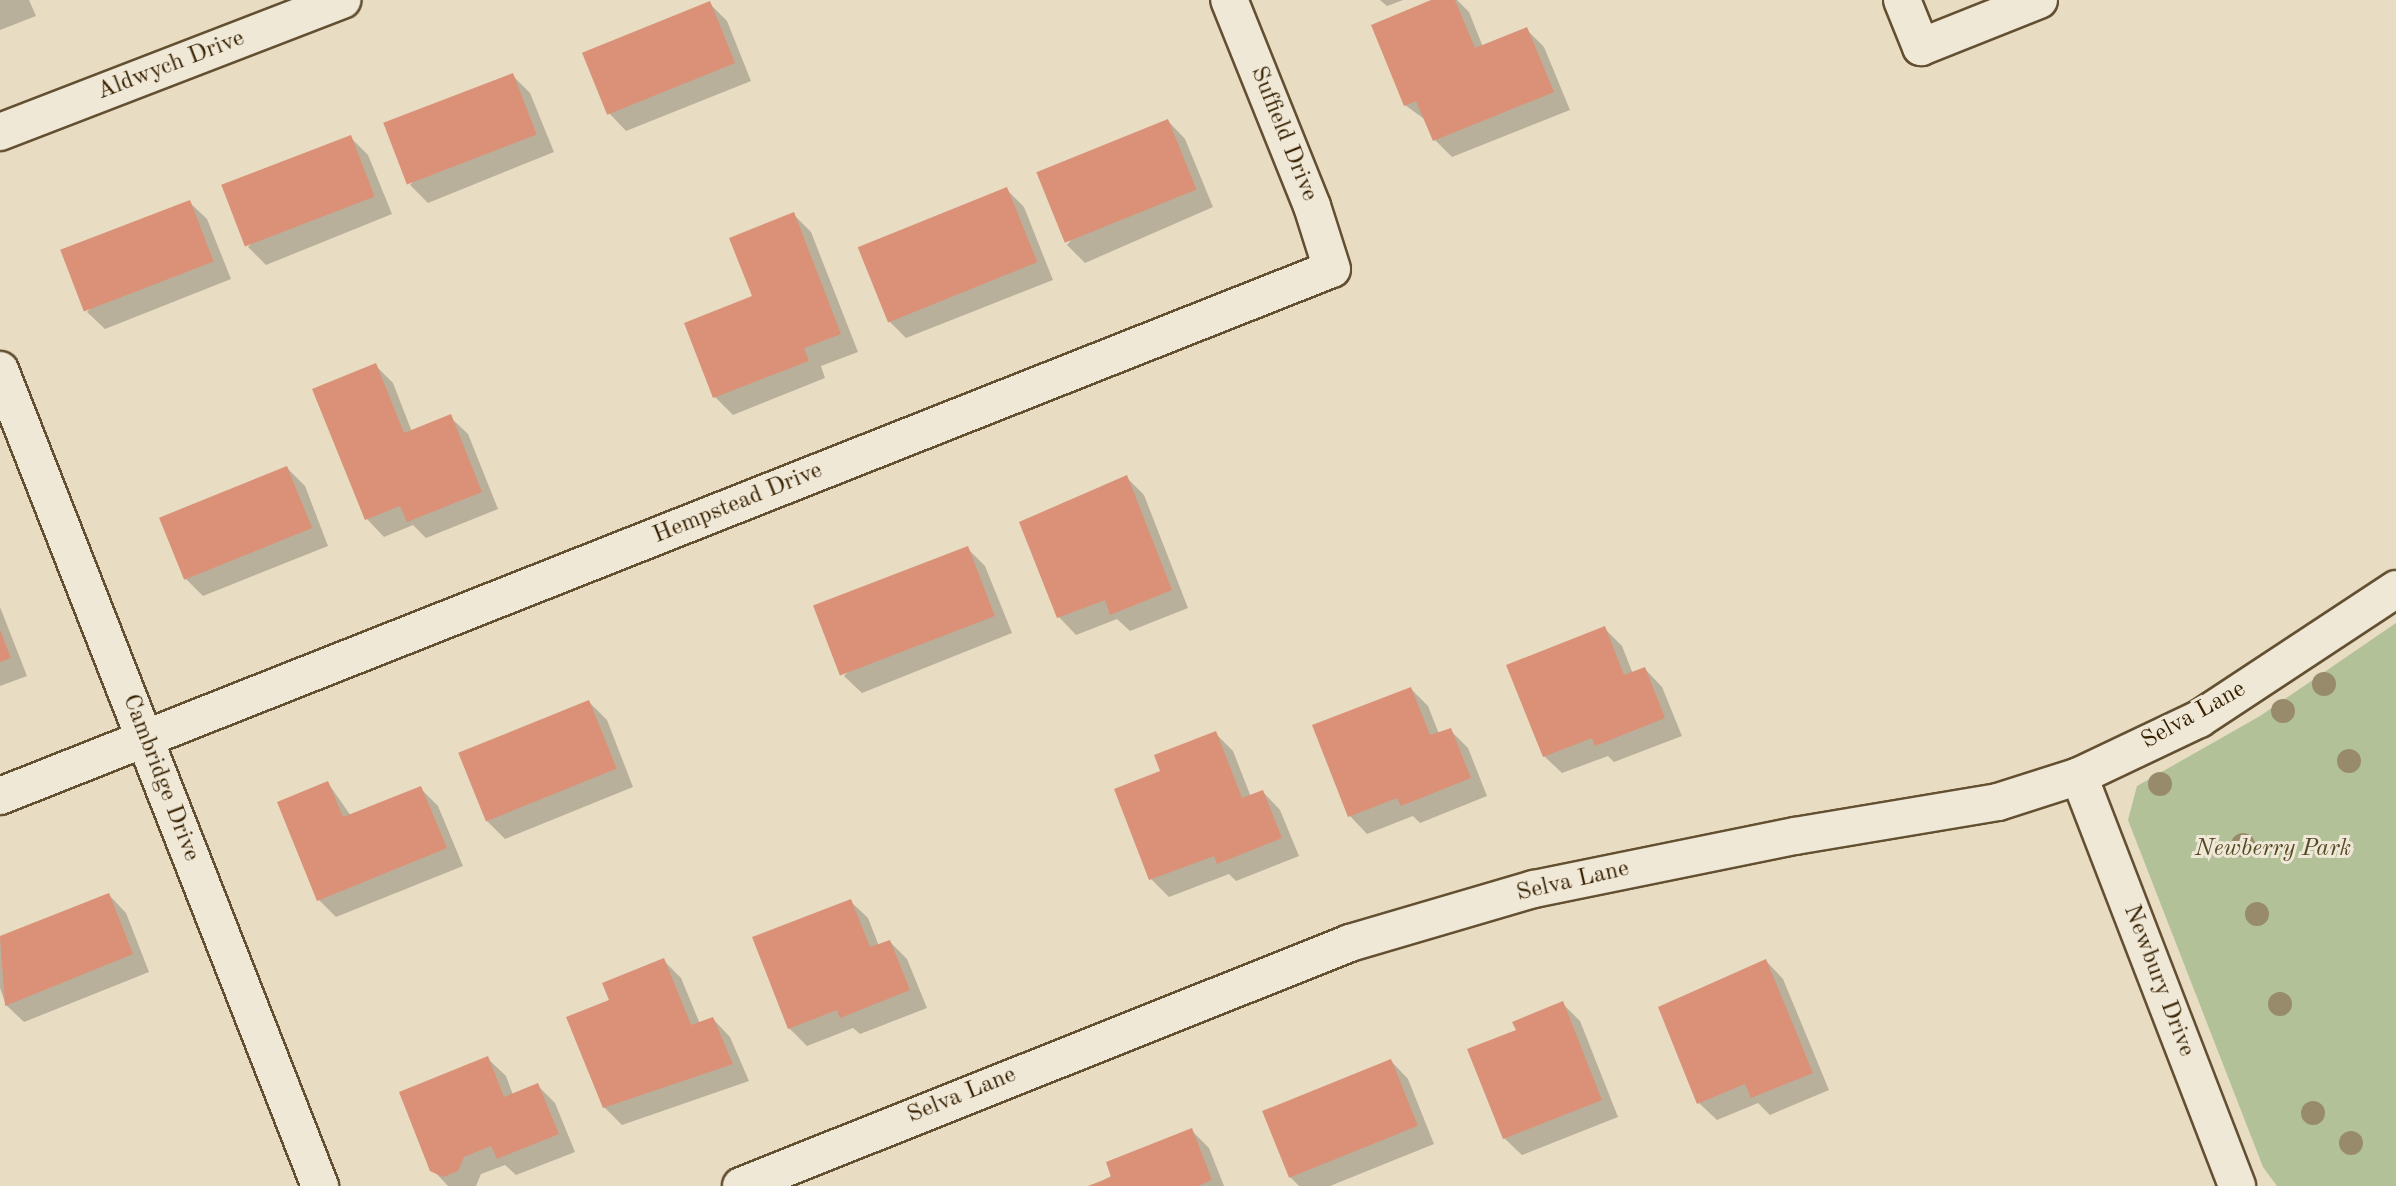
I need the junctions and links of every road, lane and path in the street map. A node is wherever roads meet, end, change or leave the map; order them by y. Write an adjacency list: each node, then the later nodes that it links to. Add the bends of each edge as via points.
1 (342, 0): 5 (street, Aldwych Drive)
2 (1229, 0): 6 (street, Suffield Drive)
3 (1902, 0): 4 (street, via 1921,47)
4 (2039, 0)
5 (0, 132)
6 (1332, 269): 9 (street, Hempstead Drive)
7 (0, 370): 9 (street, Cambridge Drive)
8 (2396, 589): 10 (street, Selva Lane, via 2199,719)
9 (145, 739): 11 (street, Hempstead Drive); 12 (street, Cambridge Drive)
10 (2079, 776): 13 (street, Selva Lane, via 1998,802 1534,889 1350,943); 14 (street, Newbury Drive)
11 (0, 796)
12 (320, 1186)
13 (741, 1186)
14 (2237, 1186)

